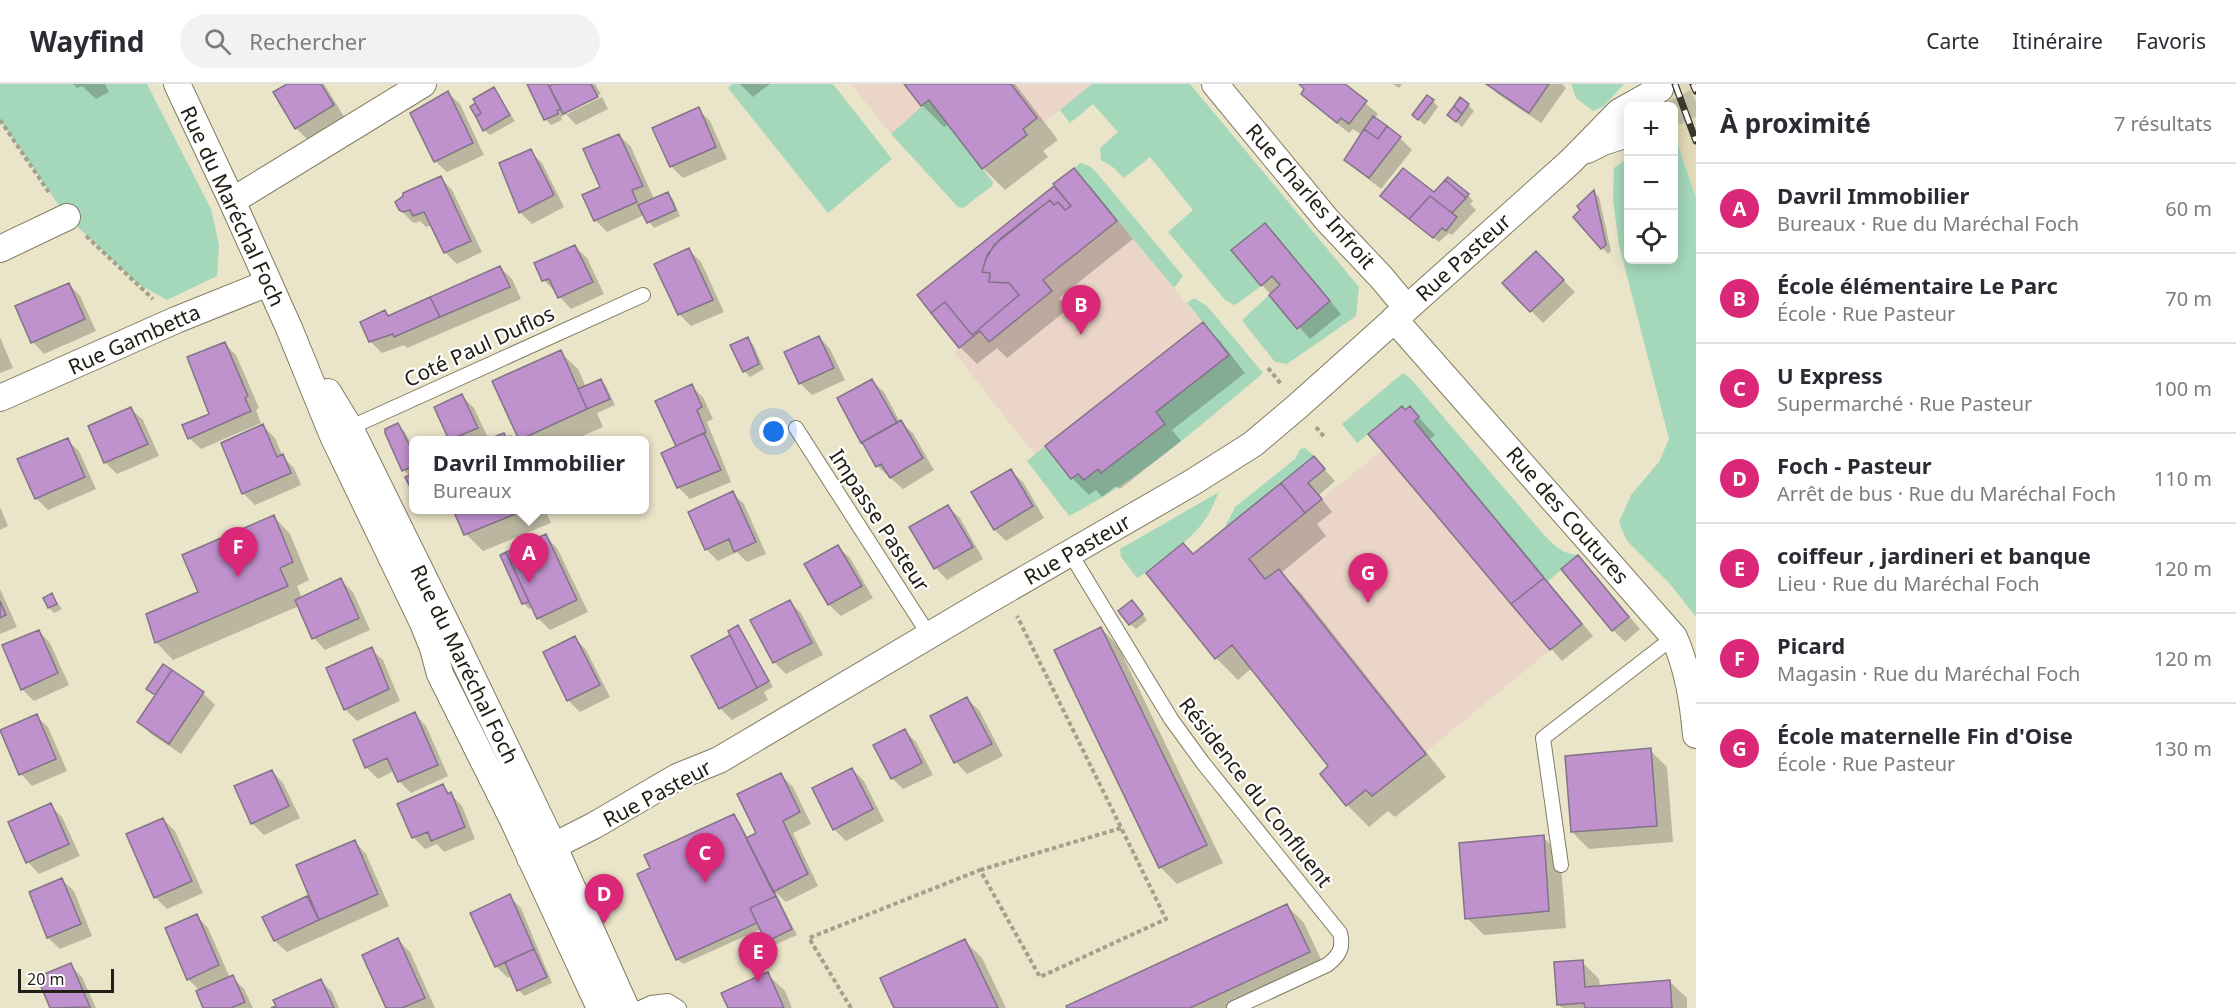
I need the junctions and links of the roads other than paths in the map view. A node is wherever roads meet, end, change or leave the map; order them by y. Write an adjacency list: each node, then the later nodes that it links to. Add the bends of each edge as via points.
1 (177, 84): 7 (street, Rue du Maréchal Foch)
2 (423, 84): 7 (street)
3 (1215, 84): 12 (street, Rue Charles Infroit, via 1328,220 1381,277)
4 (1660, 89): 6 (street, Rue Pasteur, via 1619,112)
5 (1624, 136): 6 (street, Rue Pasteur, via 1603,142)
6 (1570, 162): 12 (street, Rue Pasteur)
7 (232, 201): 10 (street, Rue du Maréchal Foch)
8 (67, 218): 9 (street)
9 (0, 249)
10 (268, 283): 13 (street, Rue Gambetta); 15 (street, Rue du Maréchal Foch)
11 (643, 295): 15 (lane, Coté Paul Duflos)
12 (1400, 313): 16 (street, Rue Pasteur, via 1253,444); 18 (street, Rue des Coutures)
13 (0, 398)
14 (796, 428): 17 (lane, Impasse Pasteur)
15 (342, 432): 20 (street, Rue du Maréchal Foch); 21 (street, Rue du Maréchal Foch, via 451,699)
16 (1070, 553): 17 (street, Rue Pasteur); 27 (lane, Résidence du Confluent, via 1171,719 1340,933 1341,951 1327,965)
17 (929, 635): 20 (street, Rue Pasteur, via 720,760 677,777)
18 (1674, 637): 19 (street, Rue des Coutures, via 1693,700); 22 (lane, via 1543,738)
19 (1696, 735)
20 (554, 847): 21 (street, Rue Pasteur); 24 (street, Rue du Maréchal Foch)
21 (530, 858): 23 (street, Rue du Maréchal Foch)
22 (1561, 865)
23 (600, 1008)
24 (626, 1008)
25 (640, 1008): 26 (lane, via 668,1001)
26 (679, 1008)
27 (1234, 1008)

